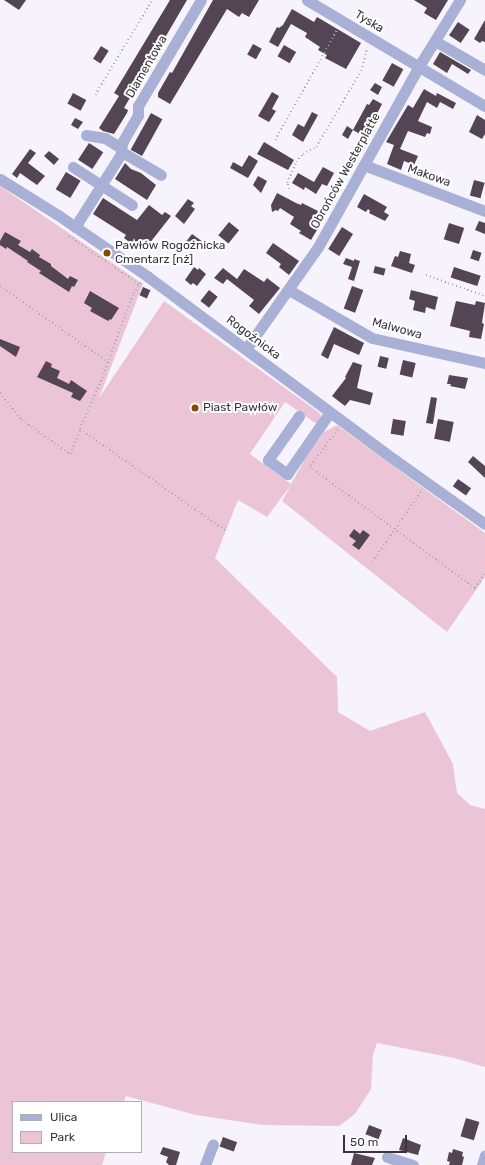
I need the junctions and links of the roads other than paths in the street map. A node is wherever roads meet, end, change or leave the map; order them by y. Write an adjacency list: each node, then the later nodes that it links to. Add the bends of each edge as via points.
1 (201, 0): 9 (street, Diamentowa, via 138,106 138,115 123,141)
2 (306, 0): 5 (street, Tyska)
3 (460, 0): 4 (street, Obrońców Westerplatte)
4 (435, 41): 5 (street, Obrońców Westerplatte); 6 (street)
5 (419, 66): 7 (street, Tyska); 10 (street, Obrońców Westerplatte)
6 (485, 70)
7 (485, 106)
8 (86, 135): 9 (street, via 105,138)
9 (121, 150): 12 (street); 14 (street, Diamentowa)
10 (364, 165): 16 (street, Makowa); 18 (street, Obrońców Westerplatte, via 318,247)
11 (74, 167): 14 (street)
12 (161, 175)
13 (0, 179): 17 (street, Rogoźnicka)
14 (102, 185): 15 (street); 17 (street, Diamentowa)
15 (132, 205)
16 (485, 211)
17 (71, 230): 19 (street, Rogoźnicka, via 147,276)
18 (289, 290): 19 (street, Obrońców Westerplatte); 20 (street, Malwowa, via 372,338)
19 (246, 349): 21 (street, Rogoźnicka)
20 (485, 363)
21 (330, 412): 22 (street, via 287,474 268,460); 23 (street, Rogoźnicka)
22 (299, 416)
23 (485, 524)
24 (213, 1144): 27 (street)
25 (485, 1155): 29 (street)
26 (387, 1156): 28 (street)
27 (205, 1165)
28 (413, 1165)
29 (482, 1165)

